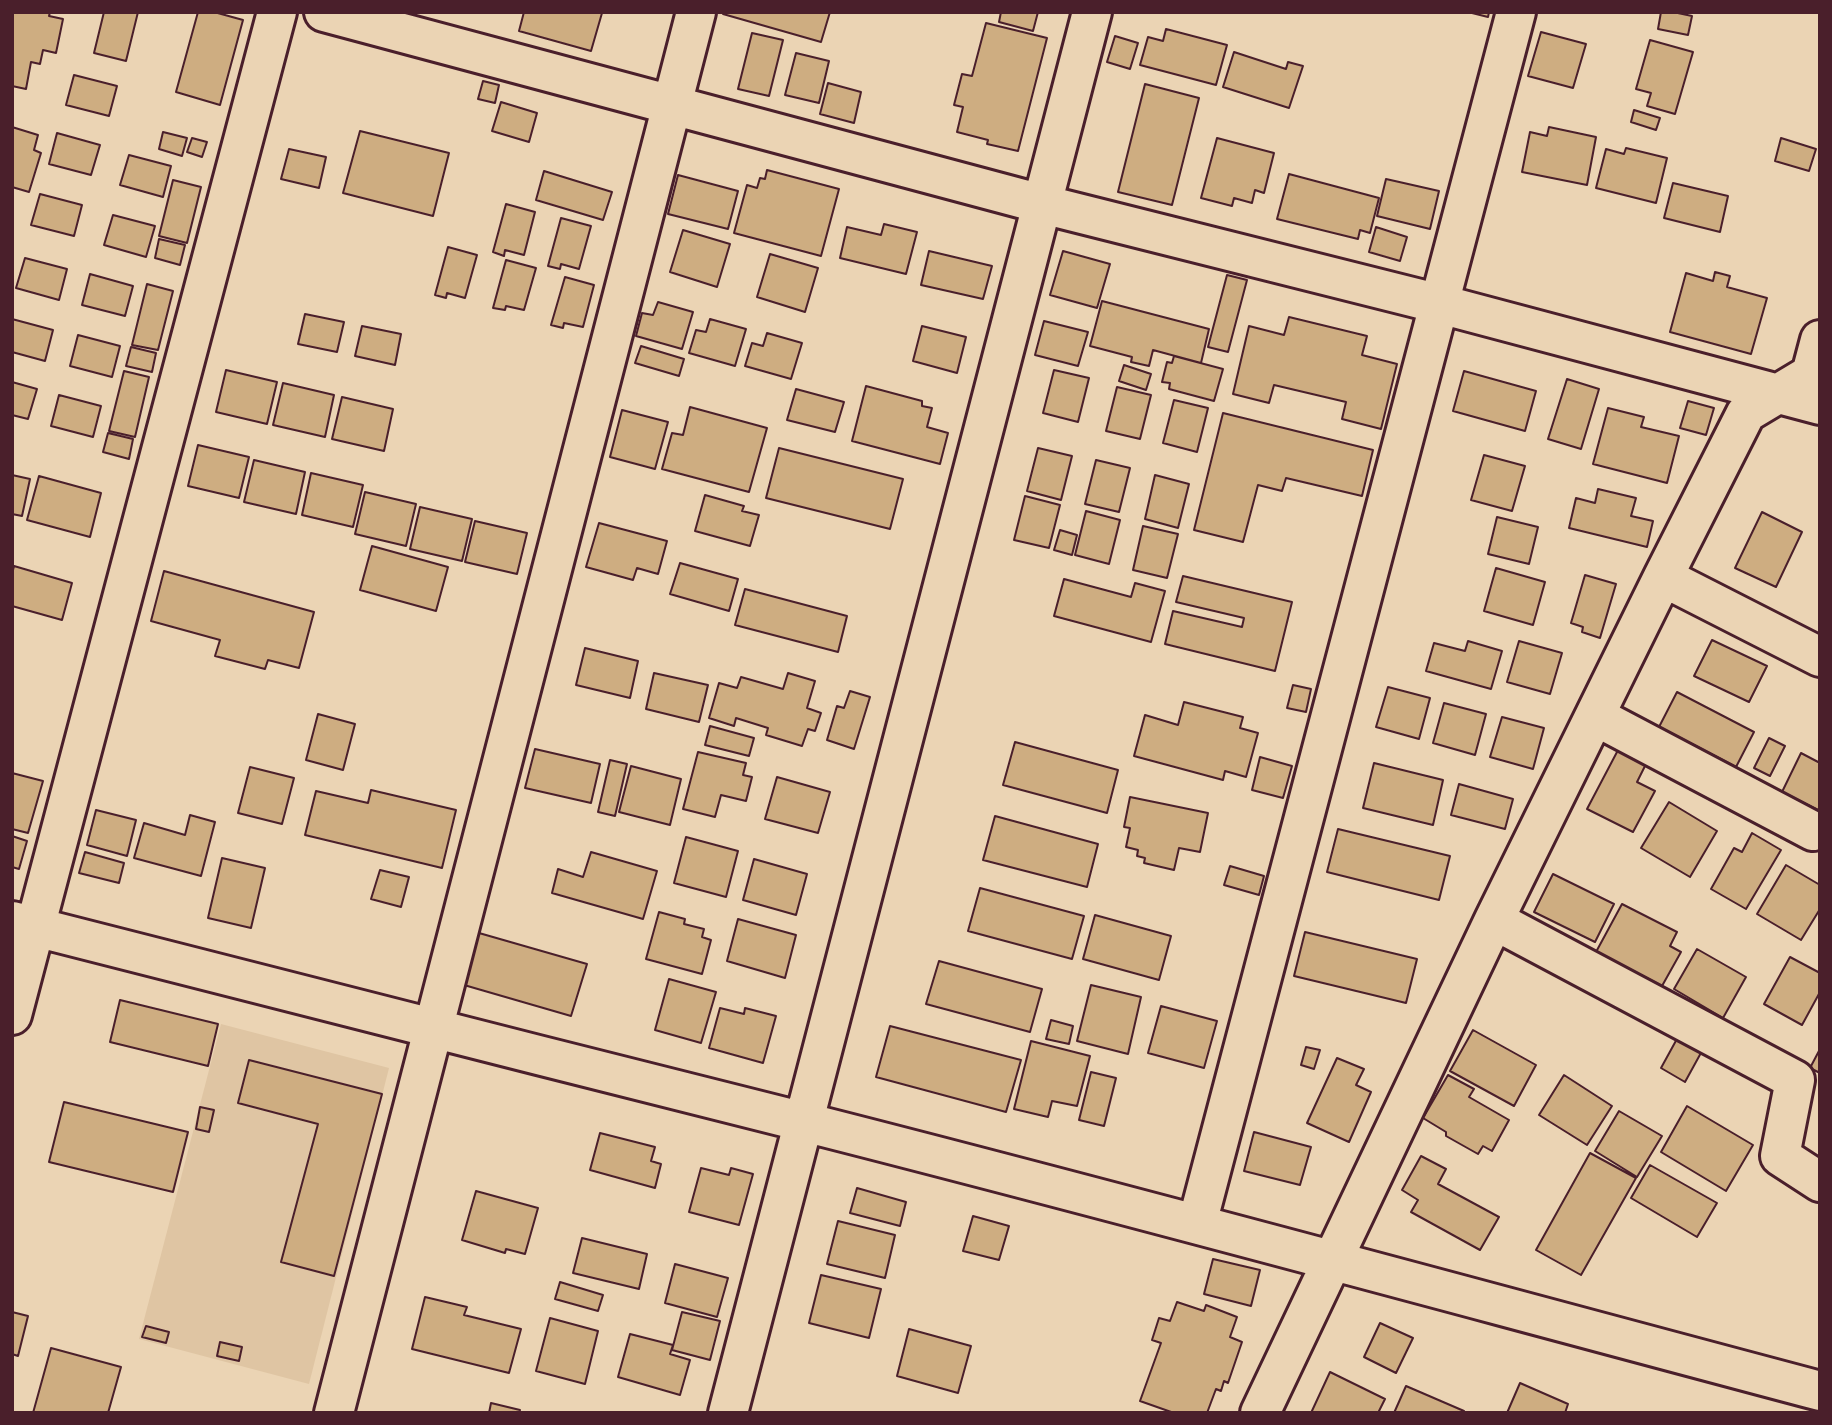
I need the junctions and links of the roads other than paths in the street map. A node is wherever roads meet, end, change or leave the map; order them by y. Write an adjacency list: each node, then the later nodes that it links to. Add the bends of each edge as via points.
1 (277, 12): 17 (street)
2 (324, 12): 6 (street)
3 (696, 12): 6 (street)
4 (1092, 12): 7 (street)
5 (1516, 12): 8 (street)
6 (672, 105): 7 (street); 19 (street)
7 (1042, 204): 8 (street); 20 (street)
8 (1440, 304): 10 (street); 22 (street)
9 (1820, 340): 10 (street, via 1811,374)
10 (1778, 394): 11 (street); 12 (street, via 1746,413)
11 (1820, 405)
12 (1663, 577): 13 (street); 14 (street)
13 (1820, 657)
14 (1595, 716): 15 (street); 16 (street)
15 (1813, 831)
16 (1494, 920): 21 (street, via 1795,1080 1780,1156); 23 (street)
17 (24, 924): 18 (street); 19 (street)
18 (12, 1015)
19 (432, 1029): 20 (street); 25 (street)
20 (804, 1122): 22 (street); 26 (street)
21 (1820, 1182)
22 (1197, 1224): 23 (street)
23 (1332, 1261): 24 (street); 27 (street)
24 (1820, 1391): 28 (street)
25 (334, 1413)
26 (728, 1413)
27 (1261, 1413)
28 (1798, 1413)

